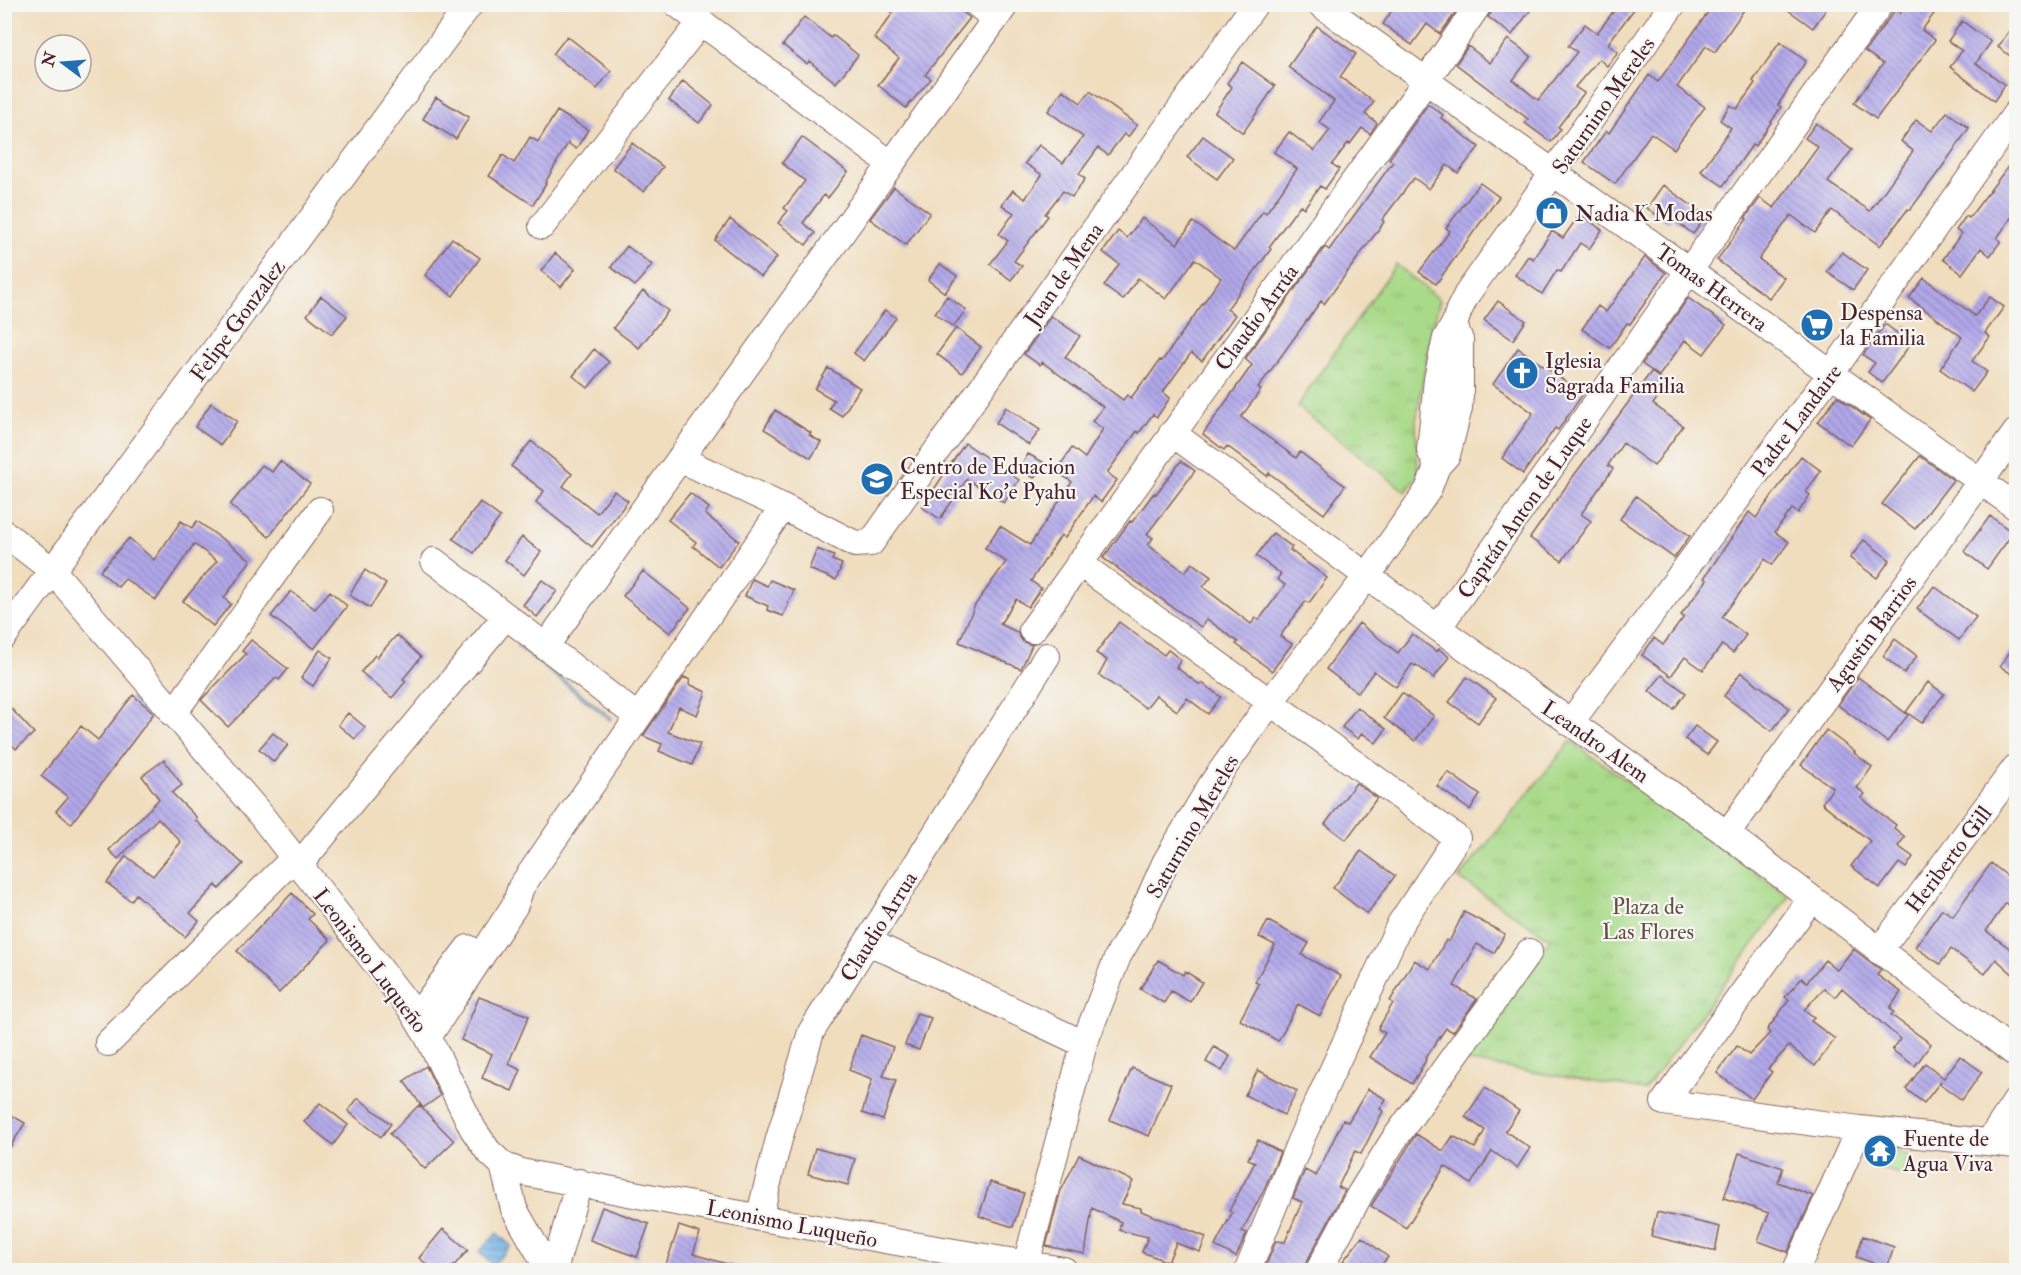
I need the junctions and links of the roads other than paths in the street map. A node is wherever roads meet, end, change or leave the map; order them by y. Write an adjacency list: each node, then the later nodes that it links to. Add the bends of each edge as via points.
1 (470, 4): 27 (street, Felipe Gonzalez)
2 (677, 4): 9 (street)
3 (1255, 4): 21 (street, Juan de Mena, via 871,543 855,544)
4 (1320, 4): 10 (street, Tomas Herrera)
5 (1479, 4): 10 (street, Claudio Arrúa)
6 (1673, 4): 13 (street, Saturnino Mereles)
7 (1880, 4): 15 (street, Capitán Anton de Luque)
8 (993, 9): 12 (street)
9 (701, 22): 12 (street); 14 (street)
10 (1426, 81): 13 (street, Tomas Herrera); 18 (street, Claudio Arrúa)
11 (2016, 113): 16 (street, Padre Landaire)
12 (891, 164): 19 (street)
13 (1554, 174): 15 (street, Tomas Herrera); 28 (street, Saturnino Mereles, via 1467,294 1446,338 1434,400 1430,450 1437,466 1428,490)
14 (542, 226)
15 (1689, 271): 16 (street, Tomas Herrera); 30 (street, Capitán Anton de Luque)
16 (1832, 372): 20 (street, Tomas Herrera); 38 (street, Padre Landaire)
17 (2016, 432): 20 (street, Agustin Barrios)
18 (1172, 433): 26 (street, Claudio Arrúa); 28 (street, Leandro Alem)
19 (680, 459): 21 (street); 33 (street)
20 (1981, 480): 22 (street, Tomas Herrera); 40 (street, Agustin Barrios)
21 (783, 507): 37 (street)
22 (2016, 507)
23 (320, 510): 36 (street)
24 (4, 533): 27 (street, Leonismo Luqueño)
25 (434, 561): 29 (street)
26 (1078, 563): 31 (street, Claudio Arrúa); 35 (street)
27 (52, 570): 32 (street, Felipe Gonzalez); 36 (street, Leonismo Luqueño)
28 (1368, 575): 30 (street, Leandro Alem); 35 (street, Saturnino Mereles)
29 (505, 617): 33 (street); 41 (street)
30 (1438, 628): 38 (street, Leandro Alem)
31 (1032, 630)
32 (4, 636)
33 (545, 647): 37 (street)
34 (1047, 656): 43 (street, Claudio Arrua)
35 (1271, 701): 48 (street, Saturnino Mereles, via 1212,784 1165,863 1118,956); 62 (street, via 1457,838 1400,924 1300,1139)
36 (173, 714): 41 (street, Leonismo Luqueño)
37 (638, 717): 46 (street, via 521,887 516,905)
38 (1570, 723): 40 (street, Leandro Alem)
39 (2016, 767): 44 (street, Heriberto Gill)
40 (1727, 834): 42 (street, Leandro Alem)
41 (297, 861): 46 (street, Leonismo Luqueño); 47 (street)
42 (1811, 899): 44 (street, Leandro Alem); 51 (street, via 1664,1102)
43 (869, 942): 48 (street); 56 (street, Claudio Arrua, via 811,1032)
44 (1879, 951): 49 (street, Leandro Alem)
45 (1529, 952): 63 (street, via 1393,1141)
46 (422, 1027): 54 (street, Leonismo Luqueño, via 473,1129)
47 (108, 1043)
48 (1083, 1044): 58 (street, Saturnino Mereles)
49 (2016, 1054)
50 (2016, 1101): 52 (street)
51 (1858, 1129): 52 (street); 64 (street)
52 (1989, 1142): 53 (street)
53 (2016, 1145)
54 (503, 1165): 55 (street, Leonismo Luqueño); 59 (street, via 514,1209)
55 (579, 1182): 56 (street, Leonismo Luqueño); 60 (street)
56 (759, 1218): 57 (street, Leonismo Luqueño)
57 (942, 1261): 58 (street, Leonismo Luqueño)
58 (1026, 1264): 61 (street, Leonismo Luqueño)
59 (549, 1270)
60 (554, 1270)
61 (1064, 1270)
62 (1248, 1270)
63 (1319, 1270)
64 (1796, 1270)

